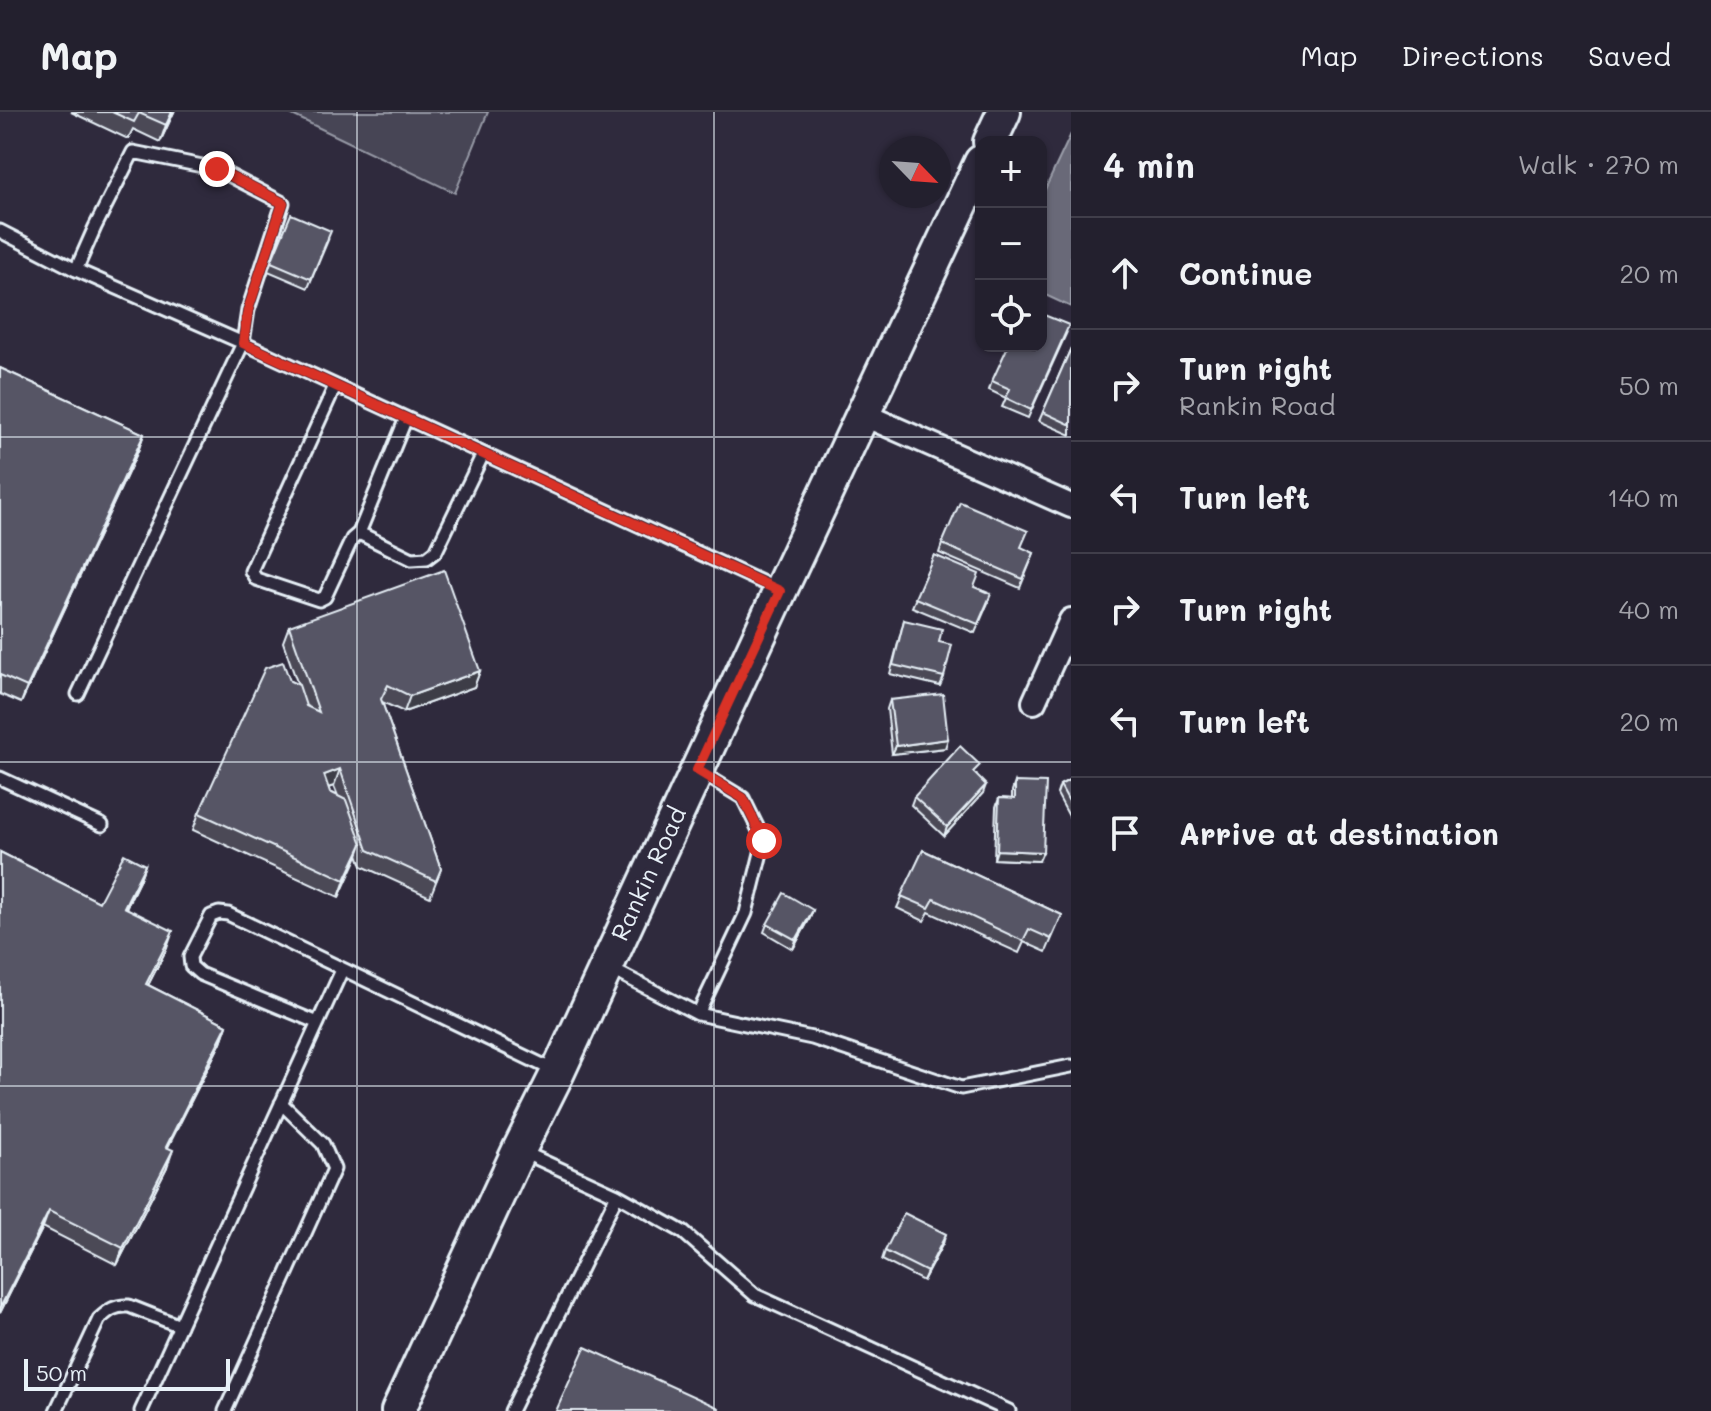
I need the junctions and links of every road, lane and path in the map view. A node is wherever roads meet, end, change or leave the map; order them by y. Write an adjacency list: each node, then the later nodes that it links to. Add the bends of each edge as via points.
1 (1004, 112): 2 (main road)
2 (993, 136)
3 (975, 175): 8 (main road, Rankin Road)
4 (0, 231): 5 (lane)
5 (76, 270): 6 (lane); 6 (lane, via 133,152 217,169 283,203 248,310)
6 (243, 343): 7 (lane); 15 (lane)
7 (335, 386): 9 (lane); 12 (lane, via 251,571 256,579 319,600)
8 (862, 414): 11 (street); 13 (main road, Rankin Road)
9 (406, 418): 10 (lane); 12 (lane)
10 (483, 454): 12 (lane, via 436,551 427,558 412,559); 13 (lane)
11 (1071, 506)
12 (359, 533)
13 (780, 591): 17 (main road, Rankin Road)
14 (1071, 620): 16 (street)
15 (78, 694)
16 (1034, 702)
17 (697, 770): 20 (main road, Rankin Road); 22 (lane, via 743,798 764,841 746,913)
18 (0, 778): 19 (lane)
19 (102, 825)
20 (607, 966): 22 (lane); 25 (main road, Rankin Road)
21 (342, 970): 23 (lane); 23 (lane, via 219,913 211,916 190,957 200,974); 25 (lane)
22 (698, 1014): 24 (lane, via 812,1038 961,1088)
23 (318, 1023): 26 (lane)
24 (1071, 1066)
25 (558, 1072): 27 (main road, Rankin Road)
26 (281, 1103): 29 (lane); 32 (lane, via 323,1144 334,1169)
27 (519, 1150): 28 (lane); 33 (main road, Rankin Road)
28 (617, 1195): 34 (lane); 35 (lane, via 683,1232 755,1295)
29 (180, 1326): 30 (lane, via 129,1306 110,1309 99,1319); 31 (lane)
30 (56, 1411)
31 (141, 1411)
32 (225, 1411)
33 (398, 1411)
34 (511, 1411)
35 (1009, 1411)

